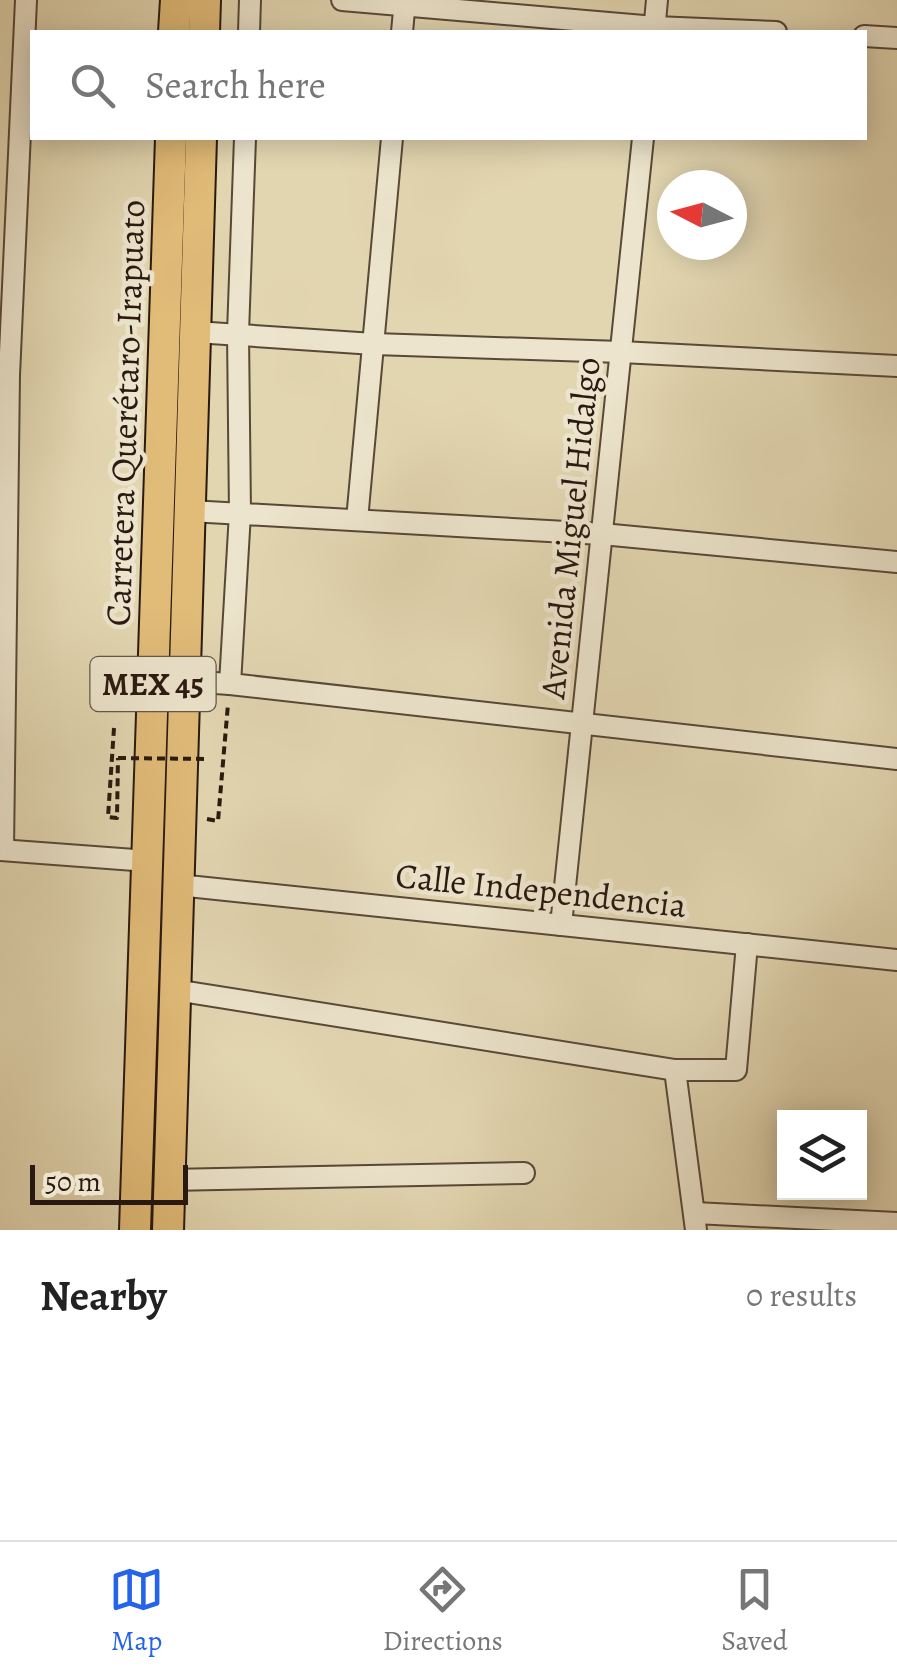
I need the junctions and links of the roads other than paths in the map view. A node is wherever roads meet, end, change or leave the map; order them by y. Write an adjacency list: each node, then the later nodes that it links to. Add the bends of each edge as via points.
1 (26, 0): 34 (street, via 9,376)
2 (176, 0): 8 (highway)
3 (205, 0): 9 (highway)
4 (250, 0): 10 (street)
5 (342, 0): 7 (street)
6 (658, 0): 12 (street)
7 (405, 3): 11 (street); 12 (street)
8 (174, 30)
9 (204, 30)
10 (249, 30)
11 (402, 30)
12 (654, 30)
13 (867, 36): 14 (street)
14 (897, 38)
15 (171, 140): 35 (highway, Carretera Querétaro-Irapuato / MEX 45)
16 (201, 140): 20 (highway, MEX 45)
17 (246, 140): 21 (street)
18 (392, 140): 22 (street)
19 (643, 140): 23 (street, Avenida Miguel Hidalgo)
20 (195, 332): 21 (street); 25 (highway, MEX 45)
21 (238, 334): 22 (street); 26 (street)
22 (374, 344): 23 (street); 27 (street)
23 (621, 352): 24 (street); 28 (street, Avenida Miguel Hidalgo)
24 (897, 366)
25 (190, 511): 26 (street); 30 (highway, MEX 45)
26 (240, 513): 27 (street); 31 (street)
27 (358, 520): 28 (street)
28 (602, 534): 29 (street); 32 (street, Avenida Miguel Hidalgo)
29 (897, 562)
30 (184, 681): 31 (street); 36 (highway, MEX 45)
31 (230, 684): 32 (street)
32 (582, 722): 33 (street); 37 (street, Avenida Miguel Hidalgo)
33 (897, 758)
34 (1, 850): 35 (street)
35 (148, 861): 47 (highway, Carretera Querétaro-Irapuato / MEX 45)
36 (178, 886): 37 (street, Calle Independencia); 40 (highway, MEX 45)
37 (560, 925): 38 (street, Calle Independencia)
38 (747, 944): 39 (street, Calle Independencia); 41 (street, via 736,1070)
39 (897, 960)
40 (175, 990): 41 (street); 43 (highway, MEX 45)
41 (675, 1070): 44 (street)
42 (524, 1173): 43 (street)
43 (169, 1180): 48 (highway, MEX 45)
44 (695, 1221): 46 (street)
45 (897, 1223): 46 (street)
46 (842, 1225)
47 (136, 1230)
48 (168, 1230)

